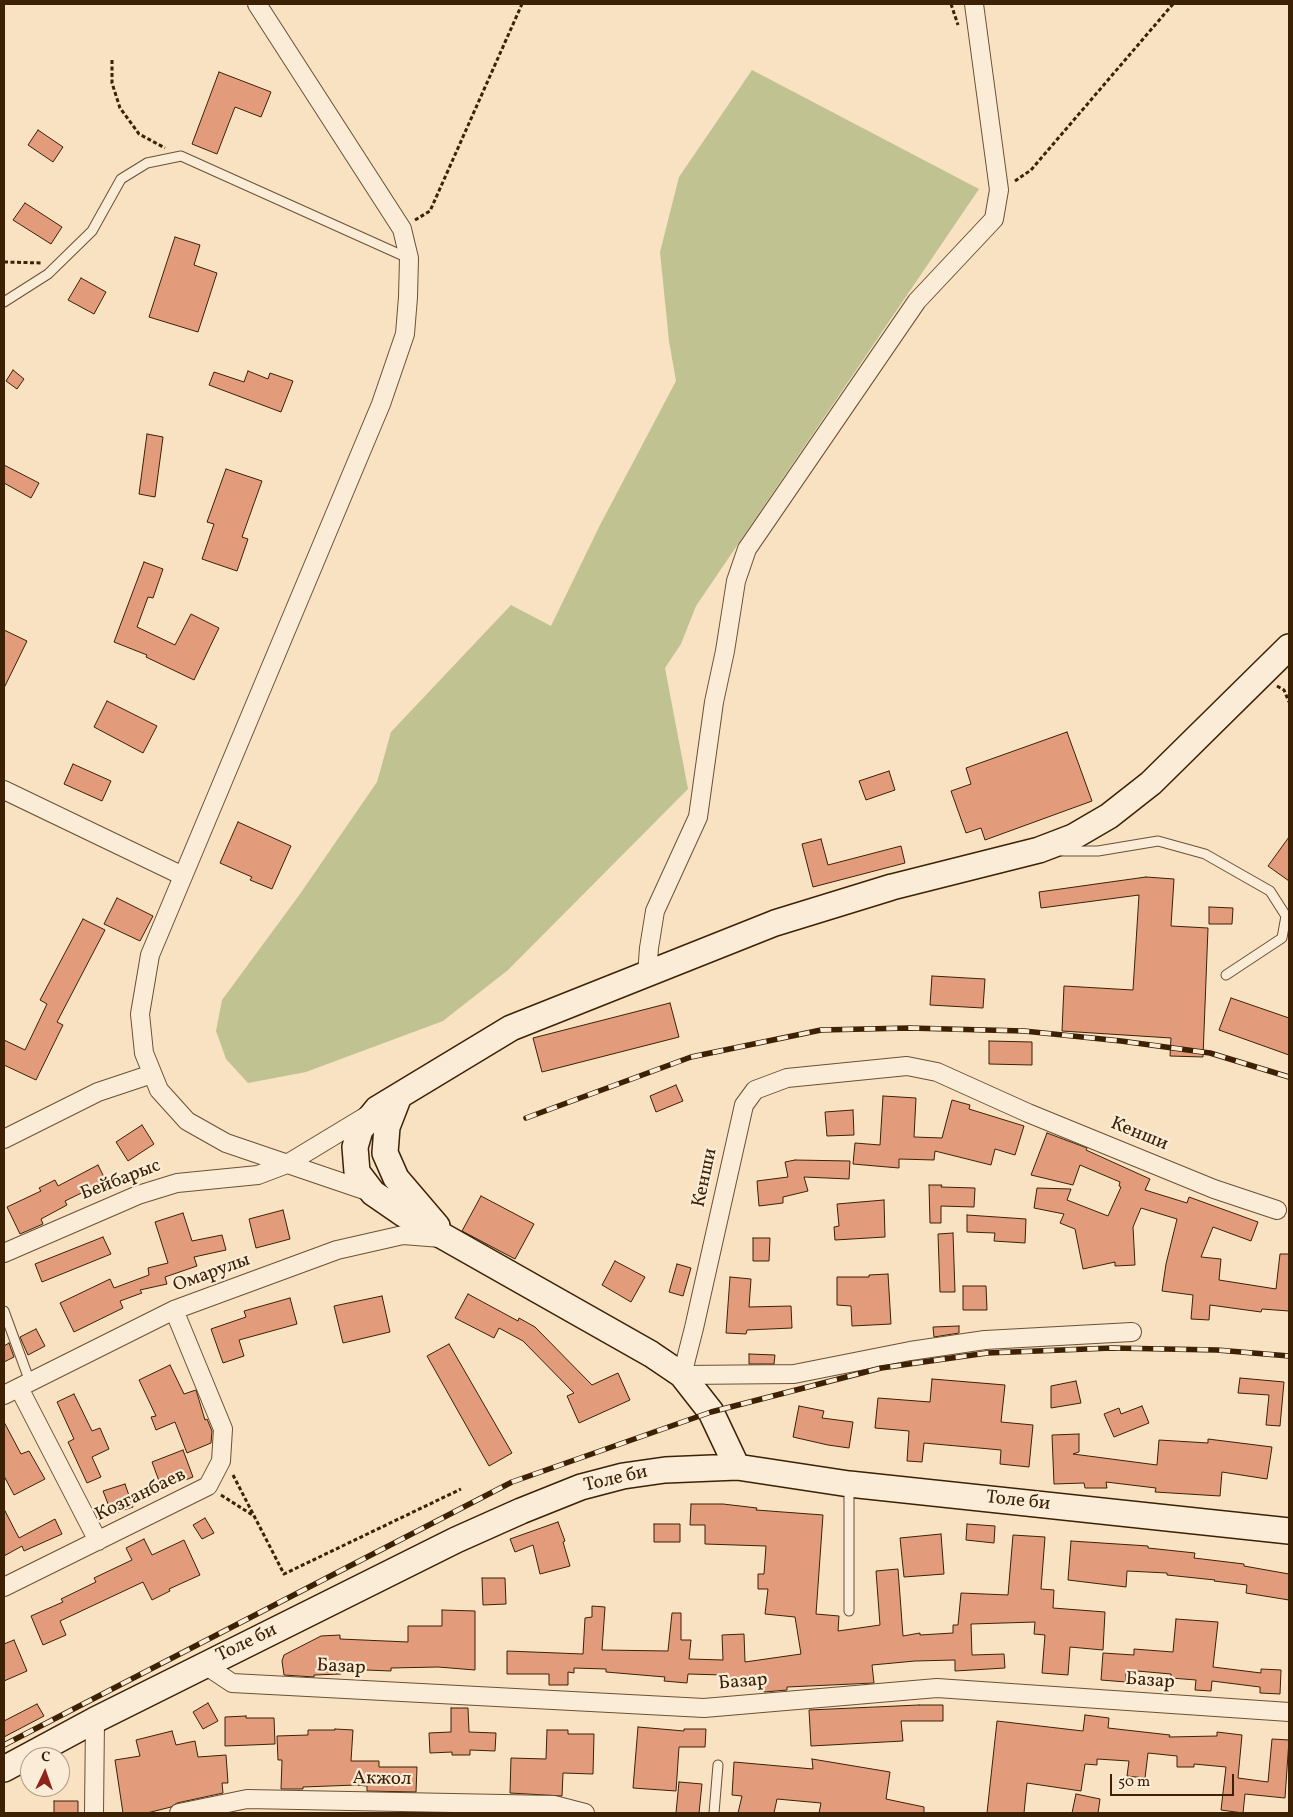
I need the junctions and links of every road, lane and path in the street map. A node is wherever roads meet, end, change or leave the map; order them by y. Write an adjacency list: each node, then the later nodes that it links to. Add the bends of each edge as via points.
1 (257, 4): 8 (street)
2 (522, 4): 8 (path, via 430,211)
3 (974, 4): 7 (street)
4 (1173, 4): 7 (path, via 1031,170)
5 (112, 60): 6 (path, via 112,83 120,108 140,134)
6 (181, 156): 9 (lane); 11 (lane, via 147,163 121,179 92,231)
7 (999, 190): 17 (street, via 994,219 917,300 747,549 736,581 714,702 698,818 655,911)
8 (402, 228): 9 (street)
9 (409, 258): 16 (street, via 405,334 381,404)
10 (4, 262): 11 (path)
11 (58, 264): 12 (lane)
12 (4, 302)
13 (1289, 647): 15 (main road, via 1152,783 1109,816 1073,837)
14 (4, 790): 16 (street)
15 (1039, 850): 17 (main road, via 892,887 775,923); 18 (lane, via 1098,851 1158,841 1205,854 1270,891 1286,916 1282,938)
16 (183, 876): 19 (street, via 150,955 140,1014 144,1054)
17 (647, 974): 20 (main road, via 511,1028)
18 (1226, 975)
19 (152, 1074): 22 (street, via 98,1092); 23 (street, via 159,1090 187,1121 226,1143)
20 (399, 1096): 21 (main road); 26 (main road, via 386,1127 385,1153 396,1178)
21 (377, 1109): 23 (street, Бейбарыс); 24 (main road, via 360,1130 355,1147 357,1172)
22 (4, 1139)
23 (288, 1164): 24 (street); 27 (street, Бейбарыс, via 258,1175 178,1182 138,1194)
24 (373, 1193): 26 (main road)
25 (1277, 1210): 31 (street, Кенши, via 1214,1189 937,1072 907,1066 787,1078 754,1090 744,1105)
26 (449, 1239): 28 (street, Омарулы, via 403,1235 337,1250); 31 (main road, via 651,1354)
27 (4, 1253)
28 (174, 1310): 32 (street, Омарулы); 33 (street, Козганбаев, via 223,1429)
29 (4, 1311): 32 (lane)
30 (1132, 1332): 31 (street, via 985,1340 794,1374)
31 (682, 1375): 34 (main road, via 711,1412)
32 (17, 1389): 40 (street)
33 (221, 1461): 36 (street, Козганбаев); 38 (path, via 236,1479)
34 (737, 1468): 35 (main road, Толе би); 43 (main road, Толе би, via 665,1470 623,1476 581,1488 456,1540)
35 (850, 1484): 39 (main road, Толе би); 42 (lane)
36 (208, 1486): 38 (path); 40 (street, Козганбаев)
37 (461, 1489): 38 (path, via 284,1574)
38 (255, 1517)
39 (1286, 1533)
40 (98, 1540): 41 (street, Козганбаев)
41 (4, 1587)
42 (849, 1611)
43 (205, 1665): 44 (street, Базар, via 232,1683 704,1708 937,1688); 45 (main road, Толе би)
44 (1289, 1712)
45 (95, 1720): 47 (main road, Толе би); 48 (street)
46 (718, 1766): 51 (lane)
47 (4, 1769)
48 (94, 1813)
49 (179, 1813): 50 (street, Акжол, via 247,1799 554,1805)
50 (585, 1813)
51 (714, 1813)

